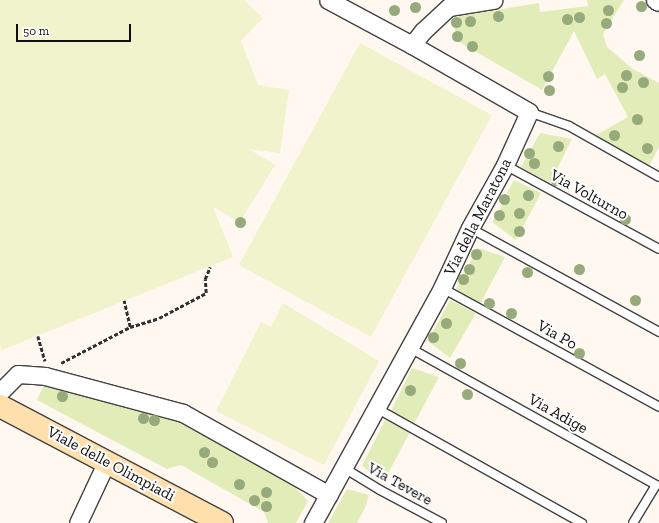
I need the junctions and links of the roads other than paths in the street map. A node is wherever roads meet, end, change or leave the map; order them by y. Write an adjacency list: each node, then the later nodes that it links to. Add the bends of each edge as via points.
1 (328, 0): 5 (street)
2 (493, 0): 5 (street, via 449,7)
3 (655, 0): 4 (street)
4 (659, 2)
5 (412, 45): 6 (street)
6 (529, 112): 7 (street, Via della Maratona); 8 (lane, via 569,126)
7 (505, 165): 9 (street, Via della Maratona); 10 (lane, Via Volturno)
8 (659, 176)
9 (470, 228): 11 (street, Via della Maratona); 12 (lane)
10 (659, 249)
11 (442, 288): 13 (street, Via della Maratona); 18 (lane, Via Po)
12 (659, 332)
13 (408, 347): 19 (street, Via della Maratona); 28 (lane, Via Adige, via 656,485)
14 (0, 372): 15 (street)
15 (18, 374): 16 (street); 22 (street, via 45,376 183,413)
16 (0, 392)
17 (0, 406): 20 (street, Viale delle Olimpiadi)
18 (659, 407)
19 (376, 408): 21 (street, Via della Maratona); 27 (lane)
20 (107, 461): 23 (street); 24 (street, Viale delle Olimpiadi)
21 (344, 468): 22 (street, Via della Maratona); 26 (lane, Via Tevere)
22 (328, 495): 25 (street, Via della Maratona)
23 (78, 523)
24 (222, 523)
25 (313, 523)
26 (442, 523)
27 (582, 523)
28 (633, 523)

